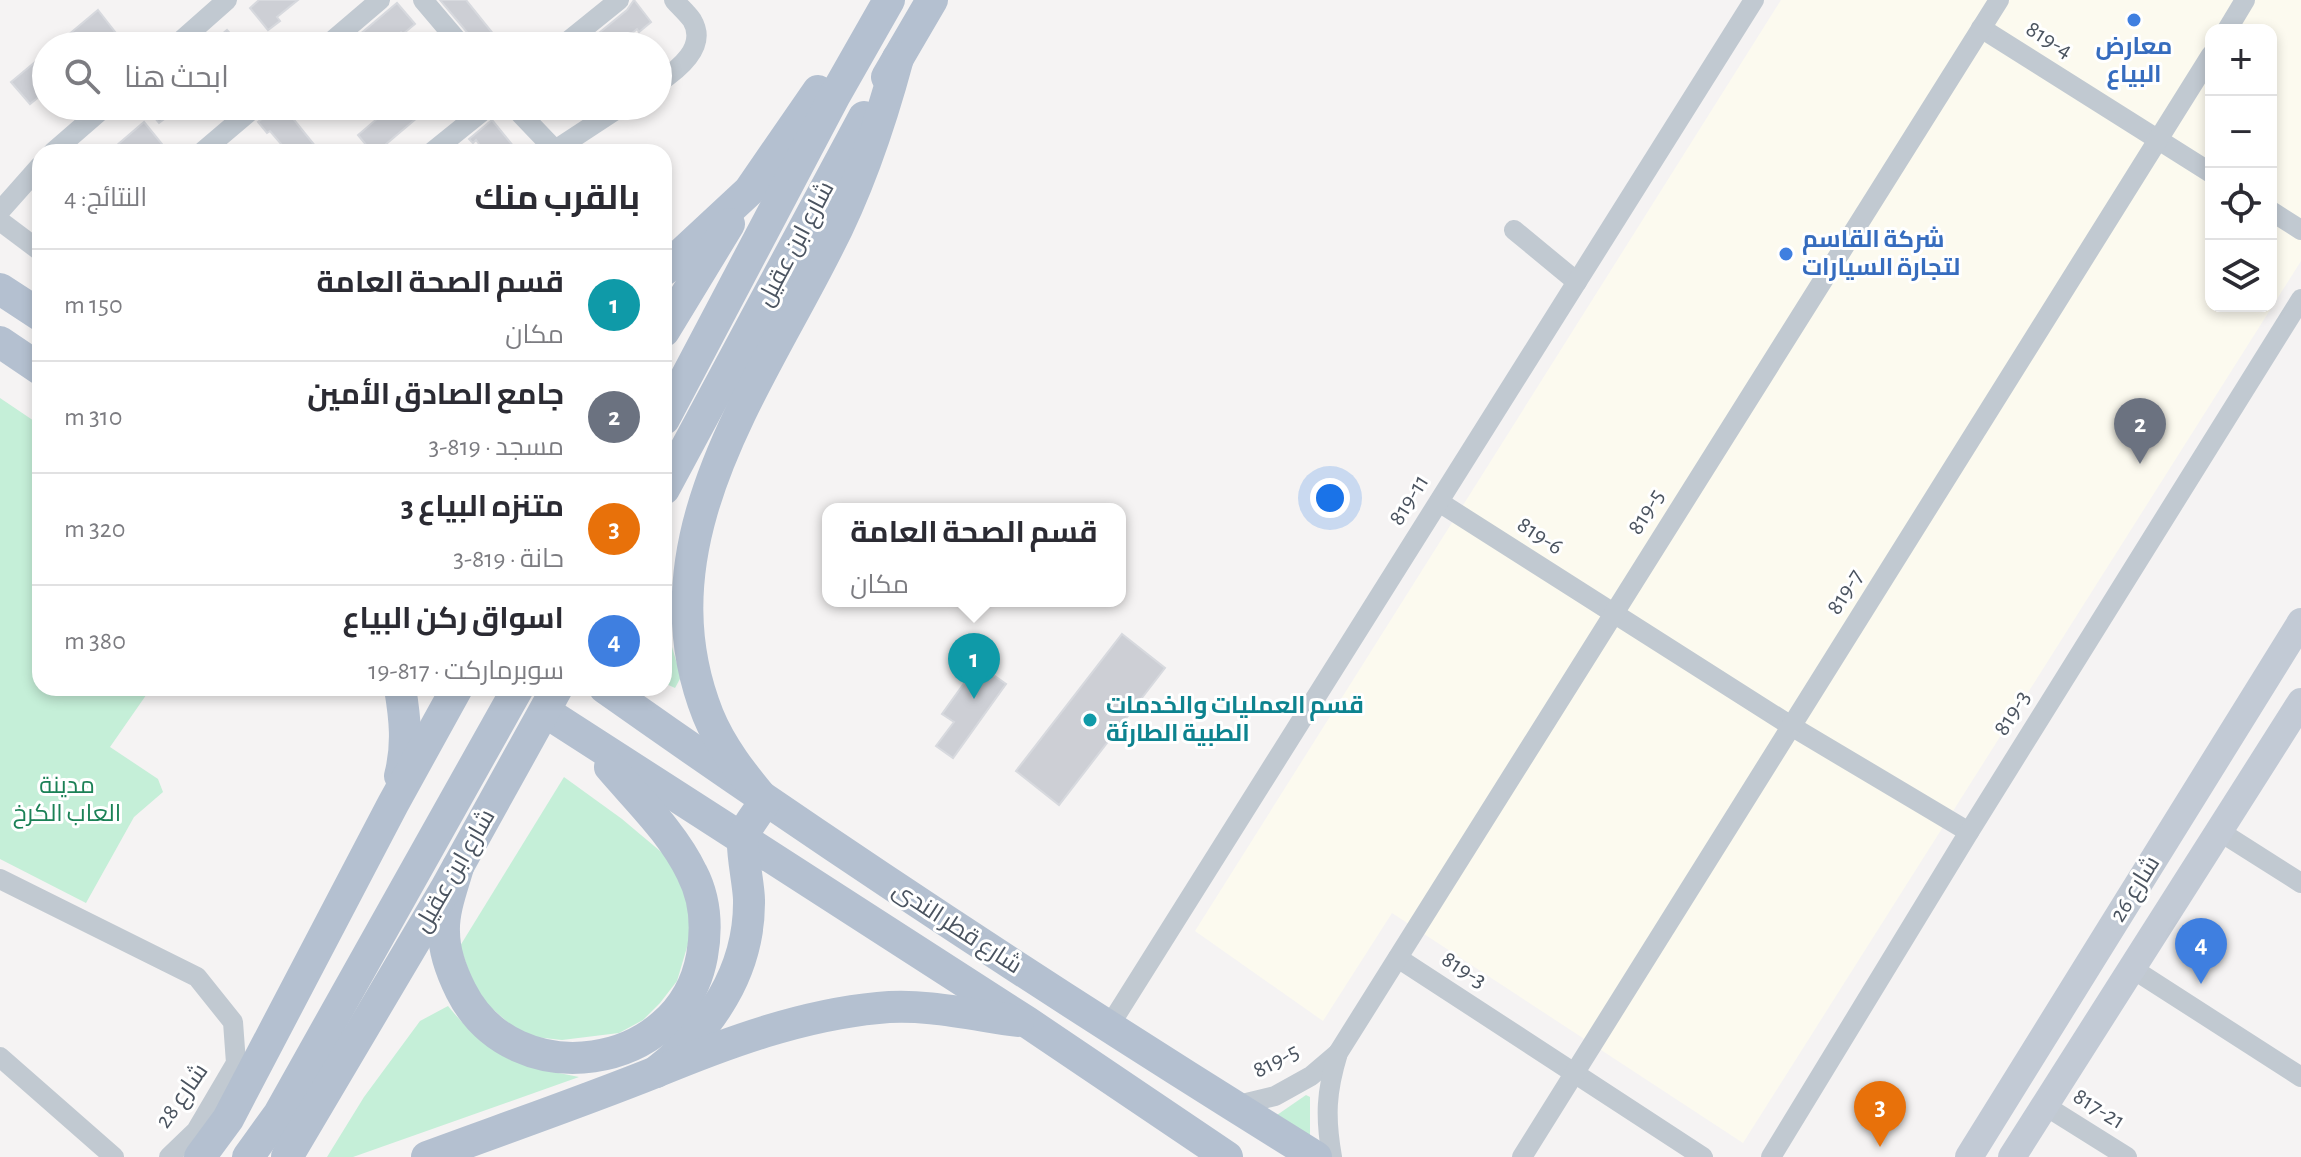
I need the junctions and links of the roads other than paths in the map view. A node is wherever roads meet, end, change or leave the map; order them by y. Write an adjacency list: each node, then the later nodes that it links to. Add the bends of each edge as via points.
1 (227, 0): 14 (street)
2 (380, 0): 15 (street)
3 (423, 0): 16 (street)
4 (619, 0): 17 (street)
5 (674, 0): 20 (street, via 693,22 697,37 689,59)
6 (882, 0): 34 (main road)
7 (889, 0): 49 (main road, شارع ابن عقيل)
8 (932, 0): 18 (main road, شارع ابن عقيل)
9 (1754, 0): 42 (street, 819-11)
10 (1999, 0): 13 (street, 819-5)
11 (2245, 0): 12 (street)
12 (2231, 24)
13 (1981, 28): 26 (street, 819-4); 54 (street, 819-5)
14 (191, 32)
15 (342, 32)
16 (450, 32)
17 (579, 32)
18 (898, 58): 50 (main road, via 841,220); 51 (main road, شارع ابن عقيل)
19 (2205, 65): 26 (street, 819-7)
20 (672, 72)
21 (90, 120): 27 (street)
22 (240, 120): 28 (street)
23 (472, 120): 29 (street)
24 (526, 120): 30 (street)
25 (601, 120): 31 (street)
26 (2158, 140): 32 (street, 819-4); 62 (street, 819-7)
27 (62, 144)
28 (211, 144)
29 (442, 144)
30 (549, 144)
31 (566, 144)
32 (2205, 169)
33 (32, 175): 35 (street)
34 (749, 191): 41 (main road); 46 (main road)
35 (0, 211)
36 (2277, 215): 39 (street)
37 (0, 221): 40 (street)
38 (1514, 230): 42 (street)
39 (2301, 230)
40 (32, 245)
41 (672, 263)
42 (1577, 282): 52 (street, 819-11)
43 (0, 289): 45 (main road)
44 (2301, 299): 67 (street, 819-3)
45 (32, 310)
46 (672, 318)
47 (0, 342): 48 (main road)
48 (32, 364)
49 (672, 404)
50 (723, 449): 53 (main road); 64 (main road, via 696,531 686,619 693,669 709,717 733,762)
51 (672, 474)
52 (1439, 502): 54 (street, 819-6); 75 (street, 819-11)
53 (672, 554)
54 (1614, 613): 62 (street, 819-6); 72 (street, 819-5)
55 (2301, 622): 96 (main road, شارع 26)
56 (401, 696): 65 (main road, via 405,756)
57 (453, 696): 65 (main road)
58 (514, 696): 76 (main road, شارع ابن عقيل)
59 (616, 696): 64 (main road, شارع قطر الندى)
60 (556, 703): 63 (main road, شارع قطر الندى); 69 (main road, شارع ابن عقيل)
61 (2298, 715): 66 (main road, شارع 26)
62 (1791, 726): 67 (street, 819-6); 80 (street, 819-7)
63 (586, 741): 68 (main road, شارع قطر الندى); 69 (main road, via 661,827 693,873 703,902 706,934 700,969 665,1023 633,1045 603,1056 543,1056 511,1043 467,1003 447,956 445,915)
64 (765, 801): 68 (main road); 75 (main road, شارع قطر الندى)
65 (393, 804): 86 (main road, via 228,1119)
66 (2219, 831): 71 (street); 73 (main road, شارع 26)
67 (1969, 832): 95 (street, 819-3)
68 (743, 838): 74 (main road, شارع قطر الندى); 79 (main road, via 750,902 737,968 705,1027)
69 (458, 867): 76 (main road, شارع ابن عقيل)
70 (0, 879): 85 (street, شارع 28, via 197,977 233,1022 236,1063 196,1131)
71 (2301, 883)
72 (1398, 958): 77 (street, 819-5); 80 (street, 819-3)
73 (2133, 969): 81 (street); 82 (main road, شارع 26)
74 (1027, 1022): 79 (main road, via 880,1007 812,1019); 90 (main road, شارع قطر الندى)
75 (1108, 1028): 83 (main road, شارع قطر الندى)
76 (337, 1044): 87 (main road); 88 (main road)
77 (1338, 1053): 83 (street, 819-5, via 1275,1096); 92 (street, 819-5, via 1328,1085)
78 (0, 1057): 84 (street)
79 (656, 1072): 89 (main road)
80 (1574, 1074): 93 (street, 819-7); 94 (street, 819-3)
81 (2301, 1077)
82 (2044, 1105): 97 (main road, شارع 26); 98 (street, 817-21)
83 (1234, 1106): 91 (main road, شارع قطر الندى)
84 (114, 1157)
85 (169, 1157)
86 (200, 1157)
87 (248, 1157)
88 (287, 1157)
89 (427, 1157)
90 (1227, 1157)
91 (1316, 1157)
92 (1332, 1157)
93 (1522, 1157)
94 (1703, 1157)
95 (1771, 1157)
96 (1969, 1157)
97 (2012, 1157)
98 (2127, 1157)

